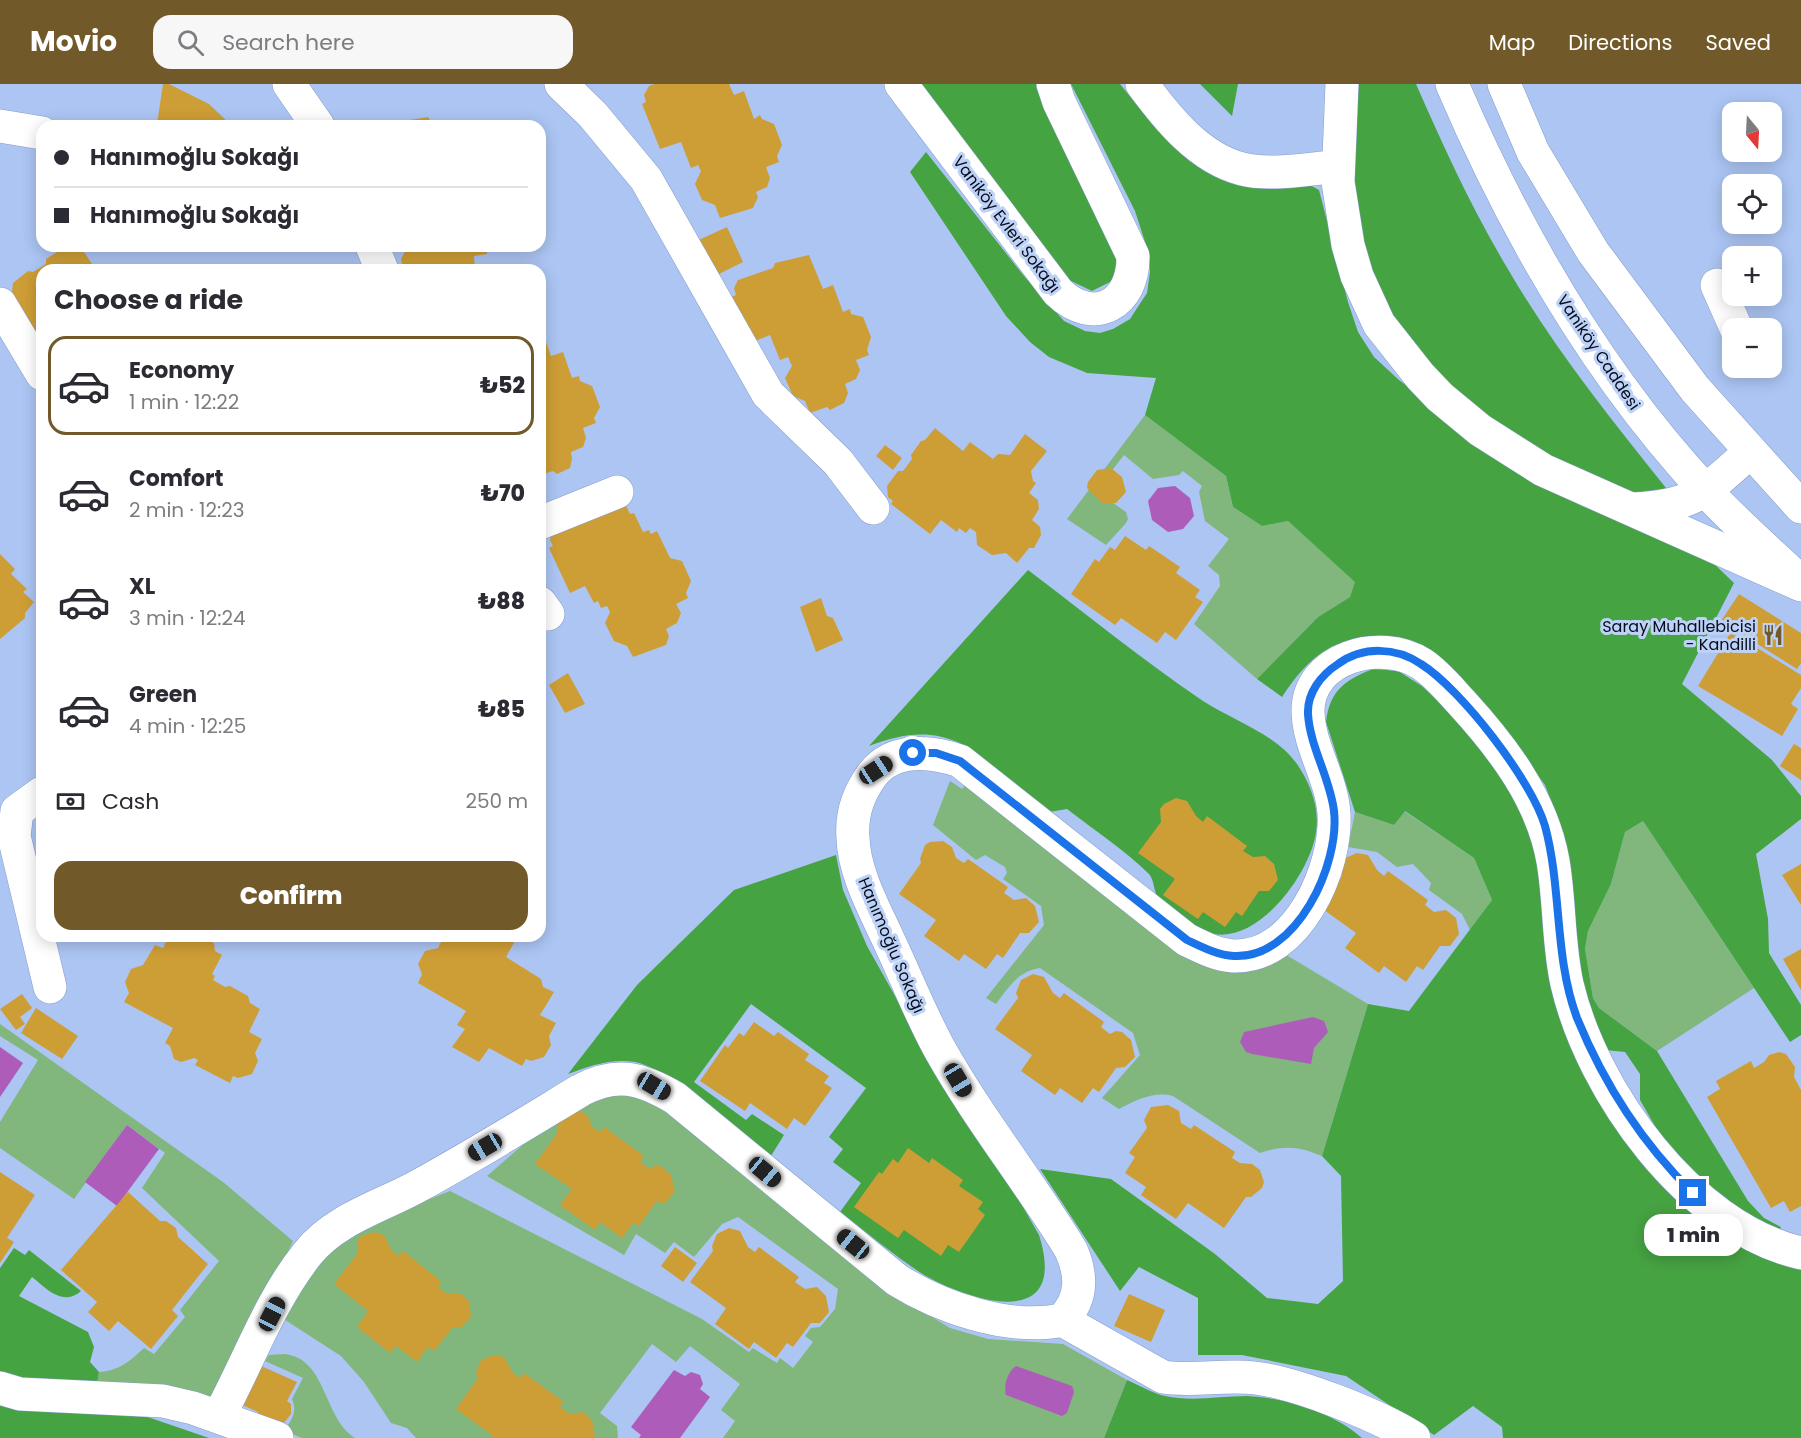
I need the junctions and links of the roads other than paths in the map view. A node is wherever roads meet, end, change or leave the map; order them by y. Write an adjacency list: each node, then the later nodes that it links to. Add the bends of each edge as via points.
1 (289, 84): 9 (street)
2 (561, 84): 21 (street, via 593,114 646,178 768,394 838,462)
3 (901, 84): 4 (street, Vaniköy Evleri Sokağı, via 1058,292 1077,307 1101,309 1114,303 1130,283 1133,256)
4 (1053, 84)
5 (1142, 84): 12 (street, via 1181,132 1231,166 1255,171)
6 (1342, 84): 12 (street)
7 (1452, 84): 18 (street, Vaniköy Caddesi, via 1500,192 1591,346 1655,432)
8 (1504, 84): 17 (street, via 1533,152 1593,252 1695,389)
9 (314, 120)
10 (0, 126): 11 (street)
11 (36, 132)
12 (1338, 166): 22 (street, via 1341,211 1357,276 1379,324 1420,376 1472,424 1514,453 1574,486)
13 (1717, 285): 15 (street)
14 (0, 304): 16 (street)
15 (1732, 318)
16 (36, 364)
17 (1750, 452): 18 (street); 20 (street)
18 (1706, 491): 22 (street, via 1671,506); 24 (street, Vaniköy Caddesi)
19 (617, 492): 23 (street)
20 (1801, 507)
21 (873, 508)
22 (1633, 509): 24 (street, via 1701,543)
23 (546, 522)
24 (1801, 584)
25 (36, 797): 26 (street, via 17,811 14,836)
26 (36, 928)
27 (39, 942): 28 (street)
28 (50, 987)
29 (1801, 1253): 30 (street, Hanımoğlu Sokağı, via 1756,1237 1720,1215 1666,1166 1624,1110 1602,1075 1567,986 1553,861 1544,822 1527,788 1505,754 1441,680 1421,663 1378,650 1361,652 1338,663 1319,680 1310,695 1308,714 1334,811 1334,842 1327,870 1303,916 1272,945 1252,953 1235,956 1212,952 1187,940 960,761 936,753 913,753 876,770 862,788 855,809 853,839 861,872 918,1008 968,1095 1059,1230 1079,1269 1077,1299)
30 (1062, 1320): 32 (street, via 1044,1324 1020,1322 958,1310 921,1295 675,1098 633,1079 598,1080 419,1186 326,1235 288,1281); 34 (street, via 1163,1377 1254,1378 1280,1383 1320,1396)
31 (0, 1388): 32 (street, via 30,1395 163,1401)
32 (219, 1416): 33 (street)
33 (277, 1438)
34 (1414, 1438)

